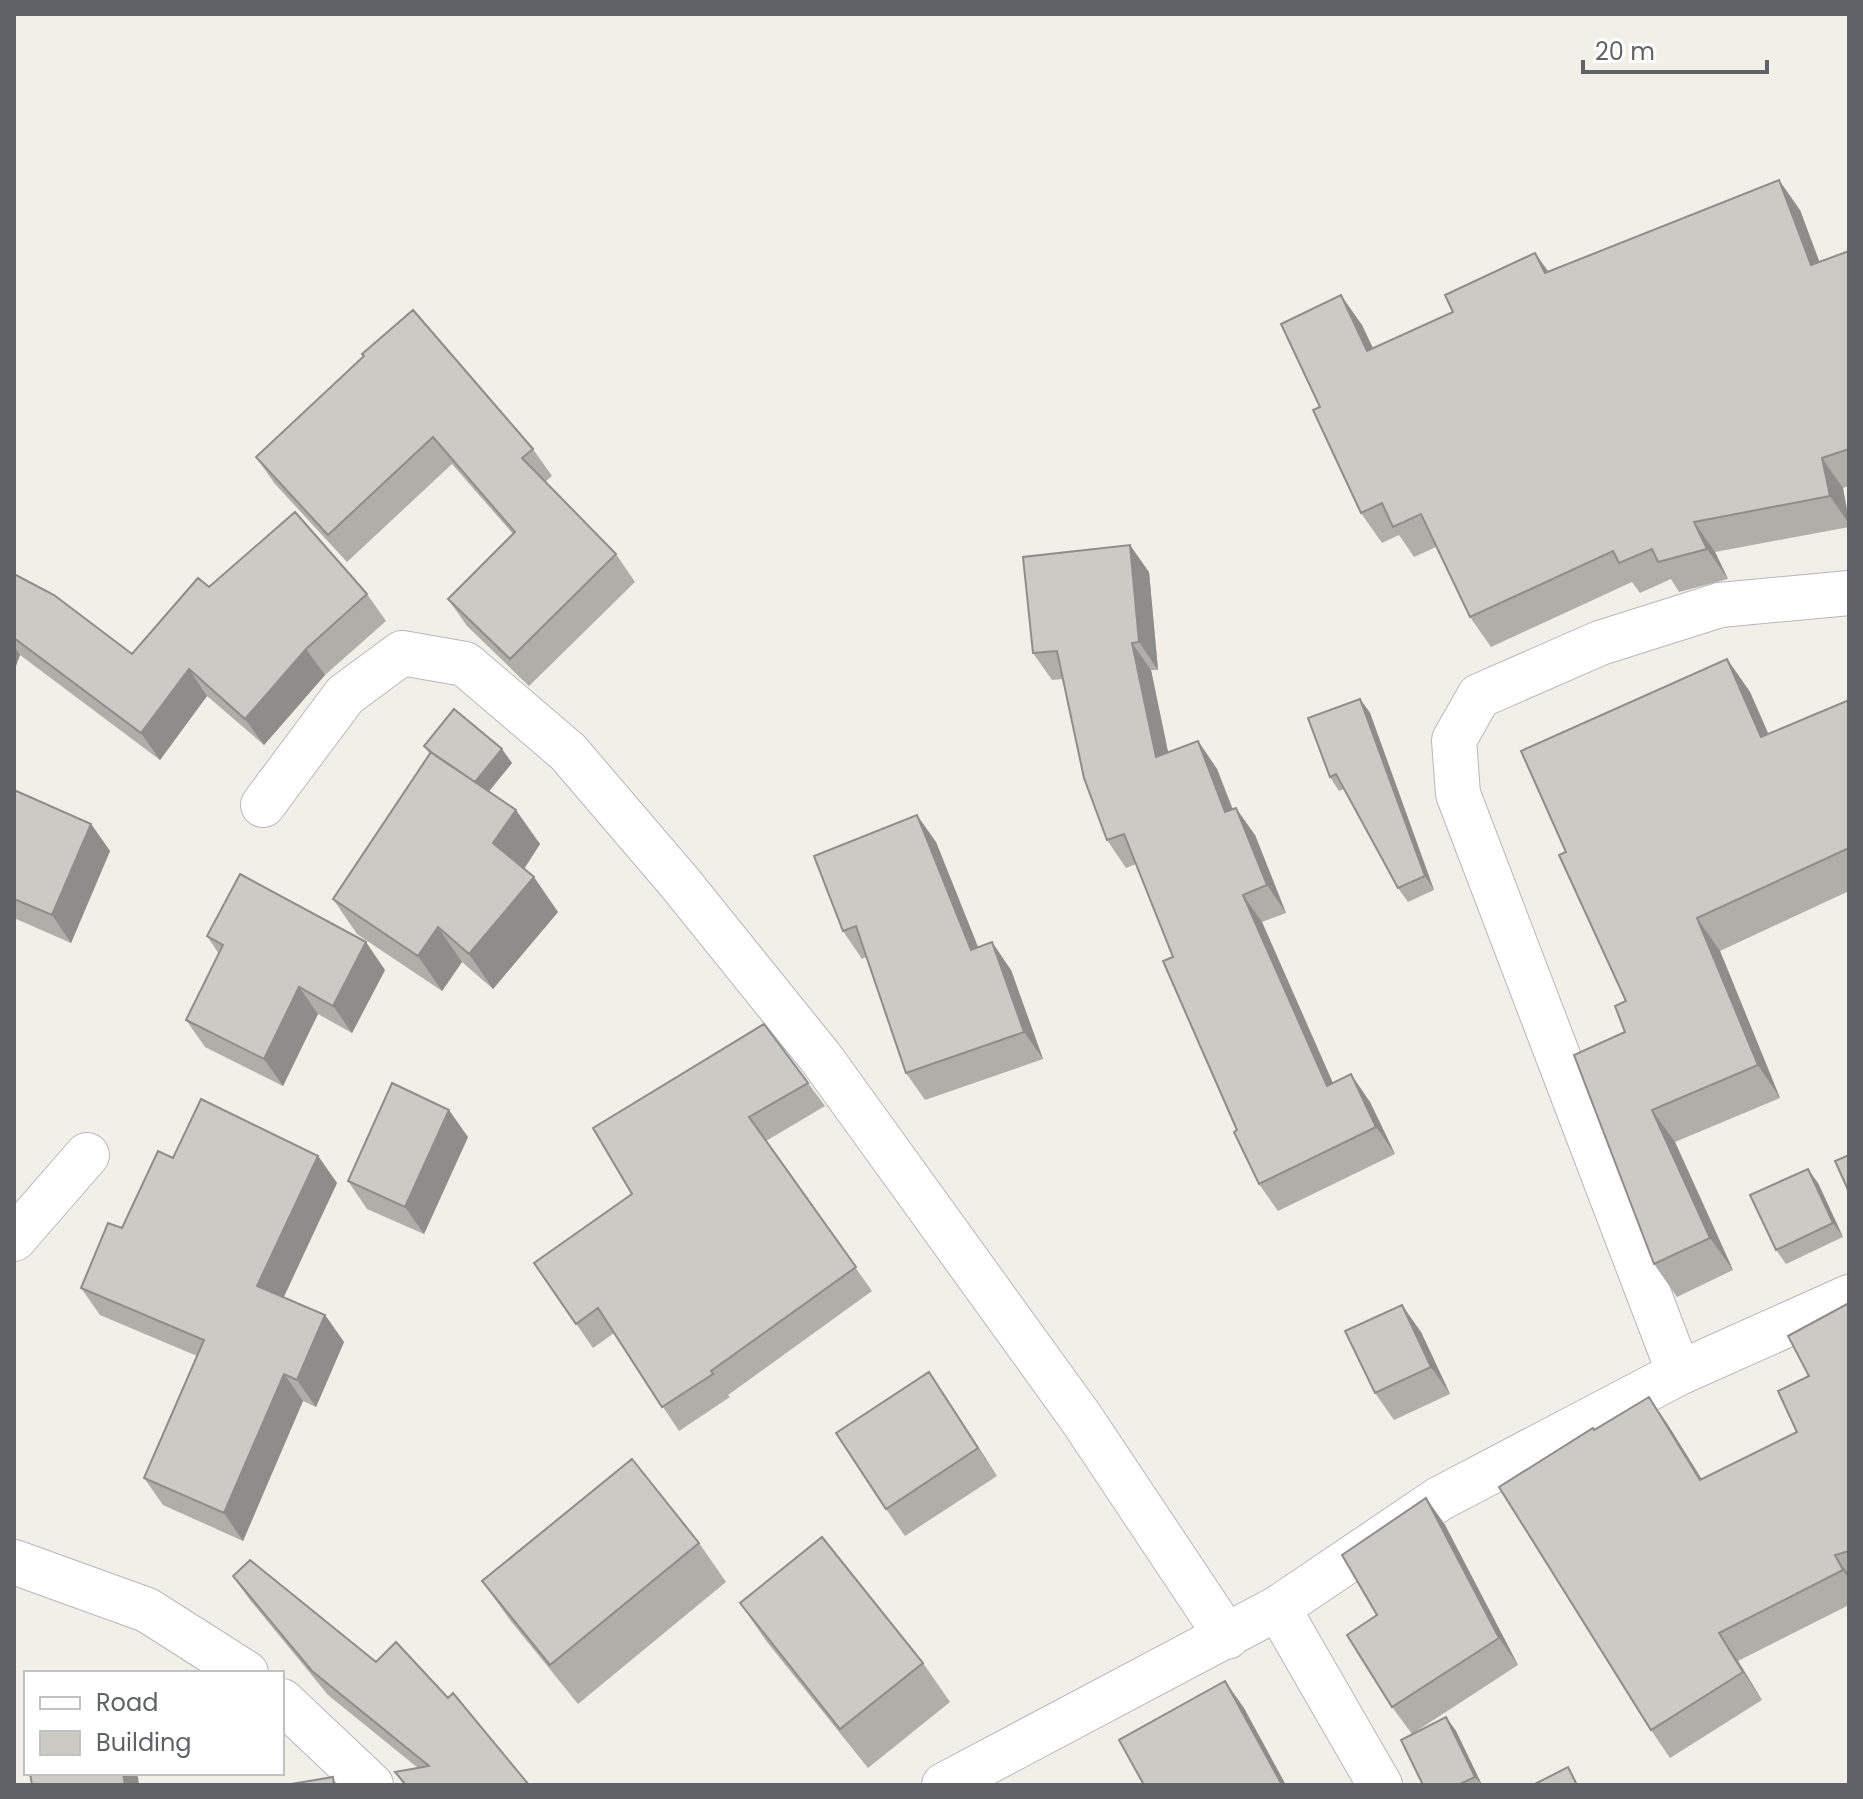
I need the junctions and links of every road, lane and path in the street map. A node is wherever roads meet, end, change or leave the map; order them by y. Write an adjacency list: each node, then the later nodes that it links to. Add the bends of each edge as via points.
1 (1849, 593): 6 (street, via 1720,605 1600,643 1479,696 1454,740 1458,794)
2 (263, 805): 9 (street, via 345,695 402,653 465,664 568,752 821,1058 1081,1418)
3 (87, 1155): 4 (street)
4 (14, 1239)
5 (1849, 1297): 6 (street)
6 (1679, 1373): 8 (street, via 1439,1499)
7 (14, 1562): 10 (street, via 147,1610)
8 (1278, 1608): 9 (street); 14 (street)
9 (1227, 1637): 13 (street)
10 (243, 1671)
11 (284, 1703): 12 (street)
12 (371, 1785)
13 (944, 1785)
14 (1380, 1785)

